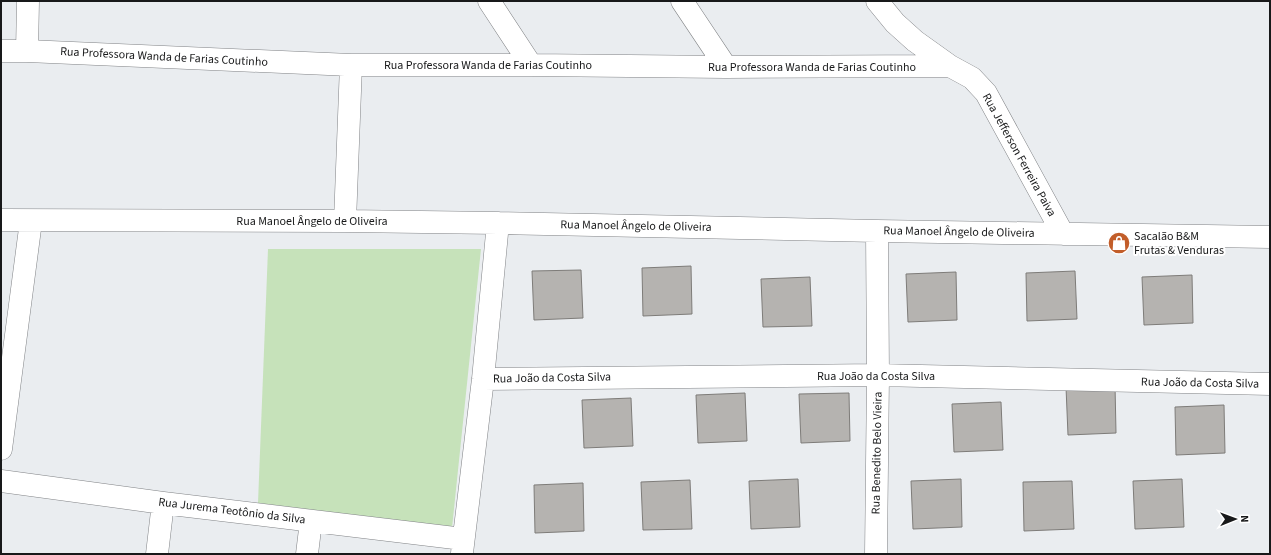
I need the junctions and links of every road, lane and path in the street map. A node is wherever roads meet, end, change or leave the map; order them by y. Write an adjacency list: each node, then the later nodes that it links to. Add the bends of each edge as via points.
1 (28, 1): 6 (street)
2 (489, 1): 8 (street)
3 (682, 1): 10 (street)
4 (877, 1): 9 (street, via 895,23 915,41)
5 (1, 51): 6 (street, Rua Professora Wanda de Farias Coutinho)
6 (27, 51): 7 (street, Rua Professora Wanda de Farias Coutinho)
7 (351, 65): 8 (street, Rua Professora Wanda de Farias Coutinho); 14 (street)
8 (531, 65): 10 (street, Rua Professora Wanda de Farias Coutinho)
9 (950, 66): 10 (street, Rua Professora Wanda de Farias Coutinho); 11 (street, Rua Professora Wanda de Farias Coutinho)
10 (726, 67)
11 (972, 78): 17 (street, Rua Jefferson Ferreira Paiva, via 986,94)
12 (1, 220): 13 (street, Rua Manoel Ângelo de Oliveira)
13 (31, 220): 14 (street, Rua Manoel Ângelo de Oliveira); 21 (street)
14 (345, 221): 15 (street, Rua Manoel Ângelo de Oliveira)
15 (498, 223): 16 (street, Rua Manoel Ângelo de Oliveira); 20 (street)
16 (877, 231): 17 (street, Rua Manoel Ângelo de Oliveira); 19 (street, Rua Benedito Belo Vieira)
17 (1063, 234): 18 (street, Rua Manoel Ângelo de Oliveira)
18 (1270, 237)
19 (878, 375): 20 (street, Rua João da Costa Silva); 22 (street, Rua João da Costa Silva); 30 (street, Rua Benedito Belo Vieira)
20 (483, 378): 27 (street)
21 (5, 382): 23 (street)
22 (1270, 384)
23 (1, 449)
24 (1, 481): 25 (street, Rua Jurema Teotônio da Silva)
25 (163, 503): 26 (street, Rua Jurema Teotônio da Silva); 28 (street)
26 (311, 521): 27 (street, Rua Jurema Teotônio da Silva); 29 (street)
27 (462, 547)
28 (157, 554)
29 (307, 554)
30 (876, 554)

